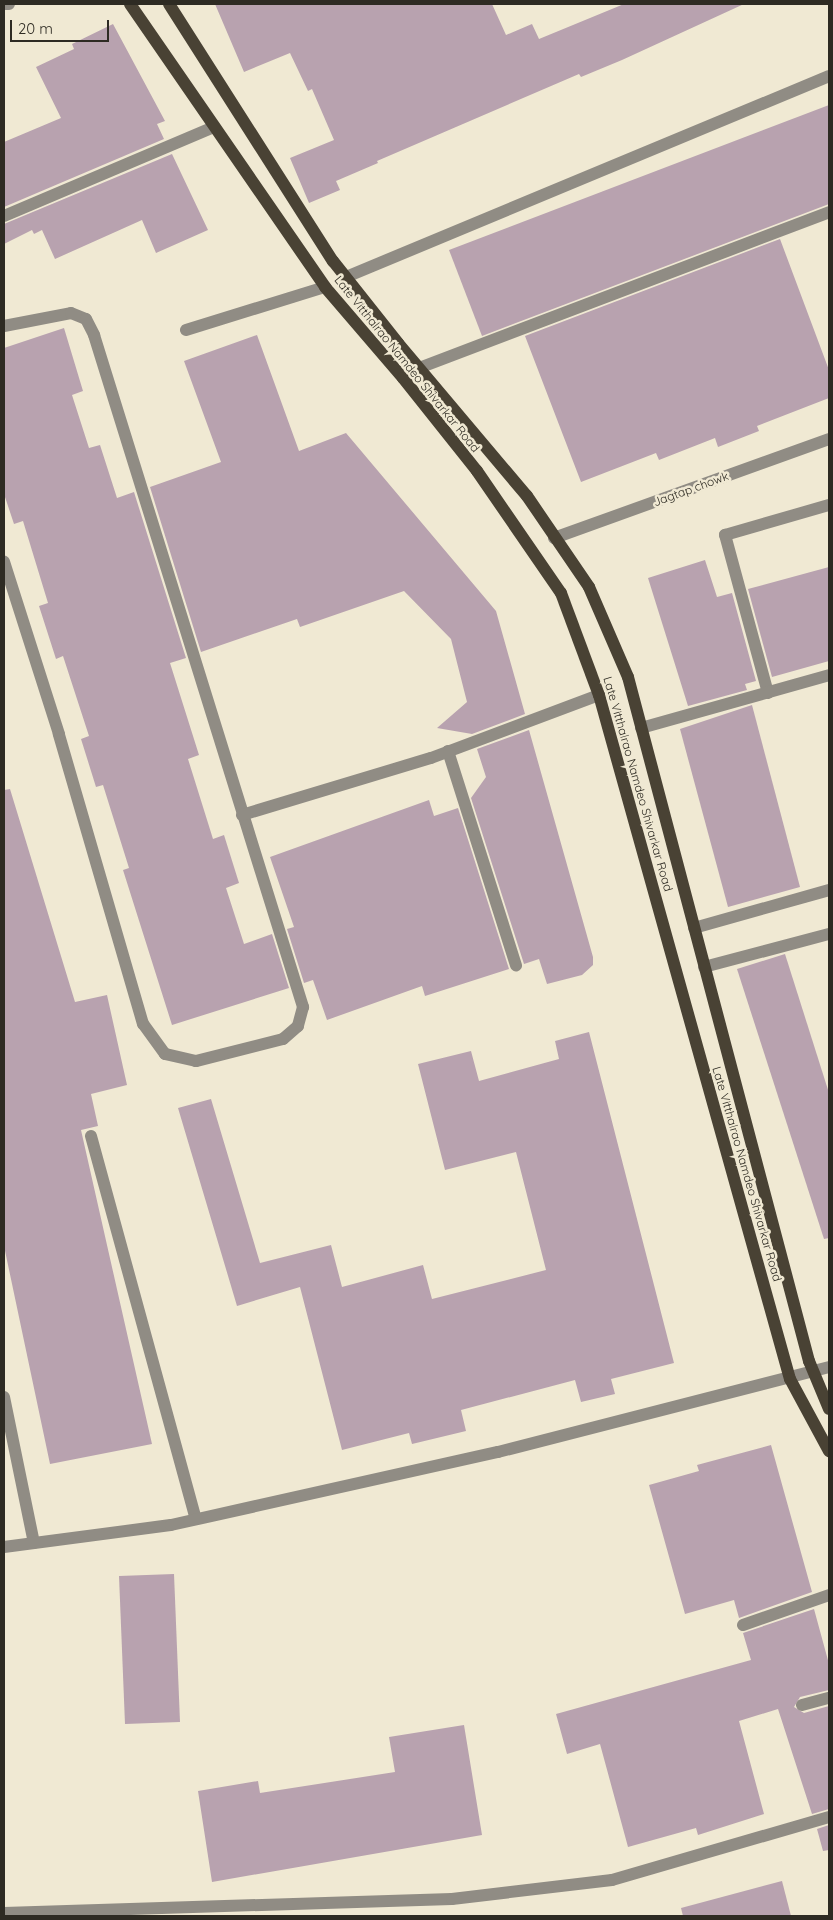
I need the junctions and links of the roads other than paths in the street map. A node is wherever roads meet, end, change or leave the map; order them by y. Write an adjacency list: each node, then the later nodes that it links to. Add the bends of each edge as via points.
1 (4, 4): 2 (street)
2 (9, 4)
3 (130, 4): 6 (main road, Late Vitthalrao Namdeo Shivarkar Road)
4 (169, 4): 9 (main road, Late Vitthalrao Namdeo Shivarkar Road)
5 (829, 76): 9 (street)
6 (214, 127): 8 (street); 10 (main road, Late Vitthalrao Namdeo Shivarkar Road)
7 (829, 212): 13 (street)
8 (4, 216)
9 (346, 277): 13 (main road, Late Vitthalrao Namdeo Shivarkar Road)
10 (325, 287): 12 (street); 20 (main road, Late Vitthalrao Namdeo Shivarkar Road, via 477,471 561,593)
11 (4, 326): 23 (street, via 71,313 86,319)
12 (186, 330)
13 (418, 368): 16 (main road, Late Vitthalrao Namdeo Shivarkar Road, via 527,496)
14 (829, 439): 16 (street, Jagtap chowk)
15 (829, 505): 19 (street, via 725,535)
16 (554, 538): 21 (main road, Late Vitthalrao Namdeo Shivarkar Road, via 589,587 628,677)
17 (4, 562): 23 (street, via 59,734 143,1024 166,1054 196,1062 283,1039 298,1026 303,1007)
18 (829, 675): 19 (street)
19 (768, 693): 21 (street)
20 (600, 695): 22 (street); 32 (main road, Late Vitthalrao Namdeo Shivarkar Road)
21 (641, 728): 25 (main road, Late Vitthalrao Namdeo Shivarkar Road)
22 (448, 751): 23 (street); 27 (street)
23 (242, 815)
24 (829, 890): 25 (street)
25 (694, 928): 28 (main road, Late Vitthalrao Namdeo Shivarkar Road)
26 (829, 934): 28 (street)
27 (516, 965)
28 (704, 967): 31 (main road, Late Vitthalrao Namdeo Shivarkar Road)
29 (91, 1136): 36 (street)
30 (829, 1367): 31 (street)
31 (814, 1372): 32 (street); 34 (main road, Late Vitthalrao Namdeo Shivarkar Road)
32 (790, 1378): 35 (main road, Late Vitthalrao Namdeo Shivarkar Road); 36 (street, via 498,1452)
33 (4, 1397): 37 (street)
34 (829, 1409)
35 (829, 1451)
36 (196, 1519): 37 (street)
37 (34, 1543): 38 (street)
38 (4, 1547)
39 (829, 1595): 40 (street)
40 (743, 1625)
41 (829, 1698): 42 (street)
42 (802, 1704)
43 (829, 1817): 44 (street, via 612,1880 452,1899)
44 (4, 1913)

